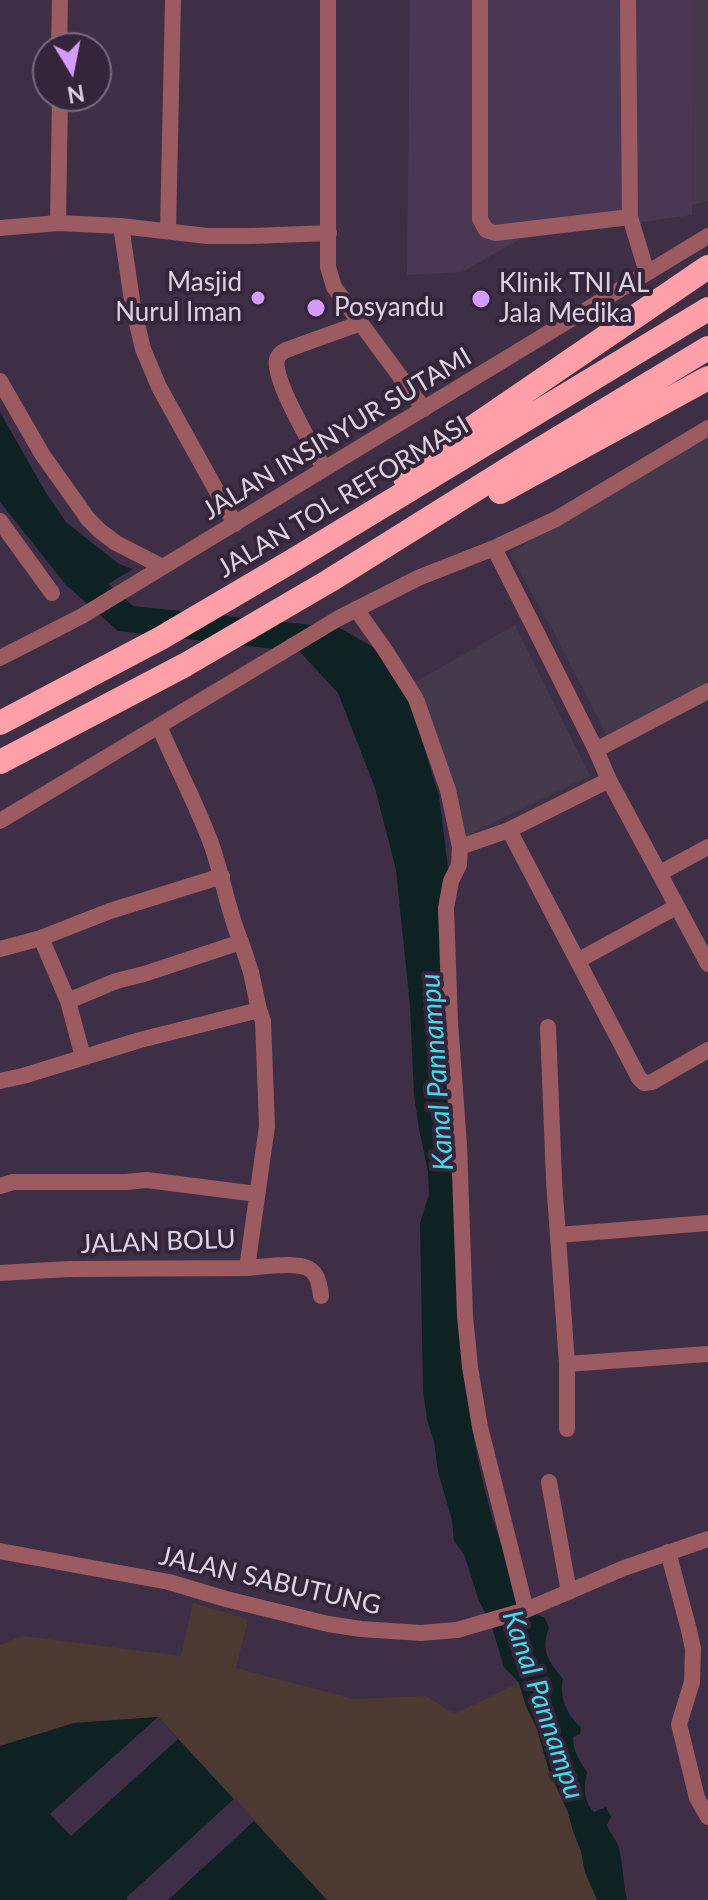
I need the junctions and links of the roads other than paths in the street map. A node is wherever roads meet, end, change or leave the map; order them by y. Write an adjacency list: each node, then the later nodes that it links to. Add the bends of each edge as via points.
1 (60, 0): 6 (street)
2 (173, 0): 12 (street)
3 (328, 0): 13 (street)
4 (480, 0): 8 (street, via 480,219 486,230)
5 (628, 0): 8 (street)
6 (59, 32)
7 (60, 112): 9 (street)
8 (630, 217): 16 (street)
9 (58, 223): 10 (street); 11 (street)
10 (0, 225)
11 (121, 226): 12 (street); 26 (street, via 143,349)
12 (168, 231): 13 (street, via 207,236)
13 (329, 233): 18 (street, via 330,276)
14 (708, 236): 16 (street, JALAN INSINYUR SUTAMI)
15 (708, 267): 27 (highway, via 444,447)
16 (647, 273): 22 (street, JALAN INSINYUR SUTAMI)
17 (708, 309): 27 (highway, JALAN TOL REFORMASI)
18 (361, 323): 22 (street); 24 (street, via 286,350 277,361 282,388)
19 (708, 348): 30 (highway)
20 (708, 378): 30 (highway)
21 (0, 381): 29 (street, via 88,519)
22 (424, 409): 24 (street, JALAN INSINYUR SUTAMI)
23 (708, 428): 28 (street, via 587,502)
24 (324, 469): 26 (street, JALAN INSINYUR SUTAMI)
25 (0, 521): 31 (street)
26 (235, 524): 29 (street, JALAN INSINYUR SUTAMI)
27 (318, 546): 35 (highway, JALAN TOL REFORMASI, via 161,638)
28 (494, 548): 32 (street); 37 (street)
29 (159, 570): 33 (street, JALAN INSINYUR SUTAMI)
30 (320, 586): 38 (highway, via 185,665)
31 (52, 593)
32 (356, 609): 36 (street); 42 (street, via 416,699 448,790)
33 (0, 658)
34 (708, 691): 37 (street)
35 (0, 723)
36 (159, 726): 40 (street); 45 (street, JALAN BOLU)
37 (596, 750): 39 (street)
38 (0, 762)
39 (609, 780): 41 (street); 44 (street)
40 (0, 821)
41 (509, 830): 42 (street); 50 (street)
42 (460, 847): 73 (street, via 446,908 465,1316 480,1427)
43 (708, 847): 44 (street)
44 (660, 873): 46 (street)
45 (222, 876): 47 (street); 48 (street, JALAN BOLU)
46 (676, 907): 50 (street); 51 (street)
47 (41, 938): 49 (street); 52 (street)
48 (241, 942): 52 (street); 53 (street, JALAN BOLU)
49 (0, 949)
50 (579, 960): 55 (street, via 644,1083)
51 (708, 964)
52 (68, 1001): 56 (street)
53 (259, 1010): 56 (street); 59 (street, JALAN BOLU, via 267,1126)
54 (548, 1027): 61 (street)
55 (708, 1050)
56 (83, 1057): 57 (street)
57 (0, 1081)
58 (0, 1186): 59 (street, via 147,1180)
59 (257, 1194): 62 (street, JALAN BOLU)
60 (708, 1223): 61 (street)
61 (558, 1235): 66 (street)
62 (247, 1268): 63 (street, JALAN BOLU); 64 (street, via 307,1267 316,1276)
63 (0, 1273)
64 (321, 1296)
65 (708, 1354): 66 (street)
66 (567, 1364): 67 (street)
67 (567, 1429)
68 (549, 1482): 72 (street)
69 (708, 1539): 71 (street, JALAN SABUTUNG)
70 (0, 1551): 73 (street, JALAN SABUTUNG, via 169,1582 361,1629 457,1630)
71 (668, 1552): 72 (street, JALAN SABUTUNG); 74 (street, via 693,1649 692,1682 679,1724 697,1798)
72 (569, 1592): 73 (street, JALAN SABUTUNG)
73 (525, 1610)
74 (708, 1817)

